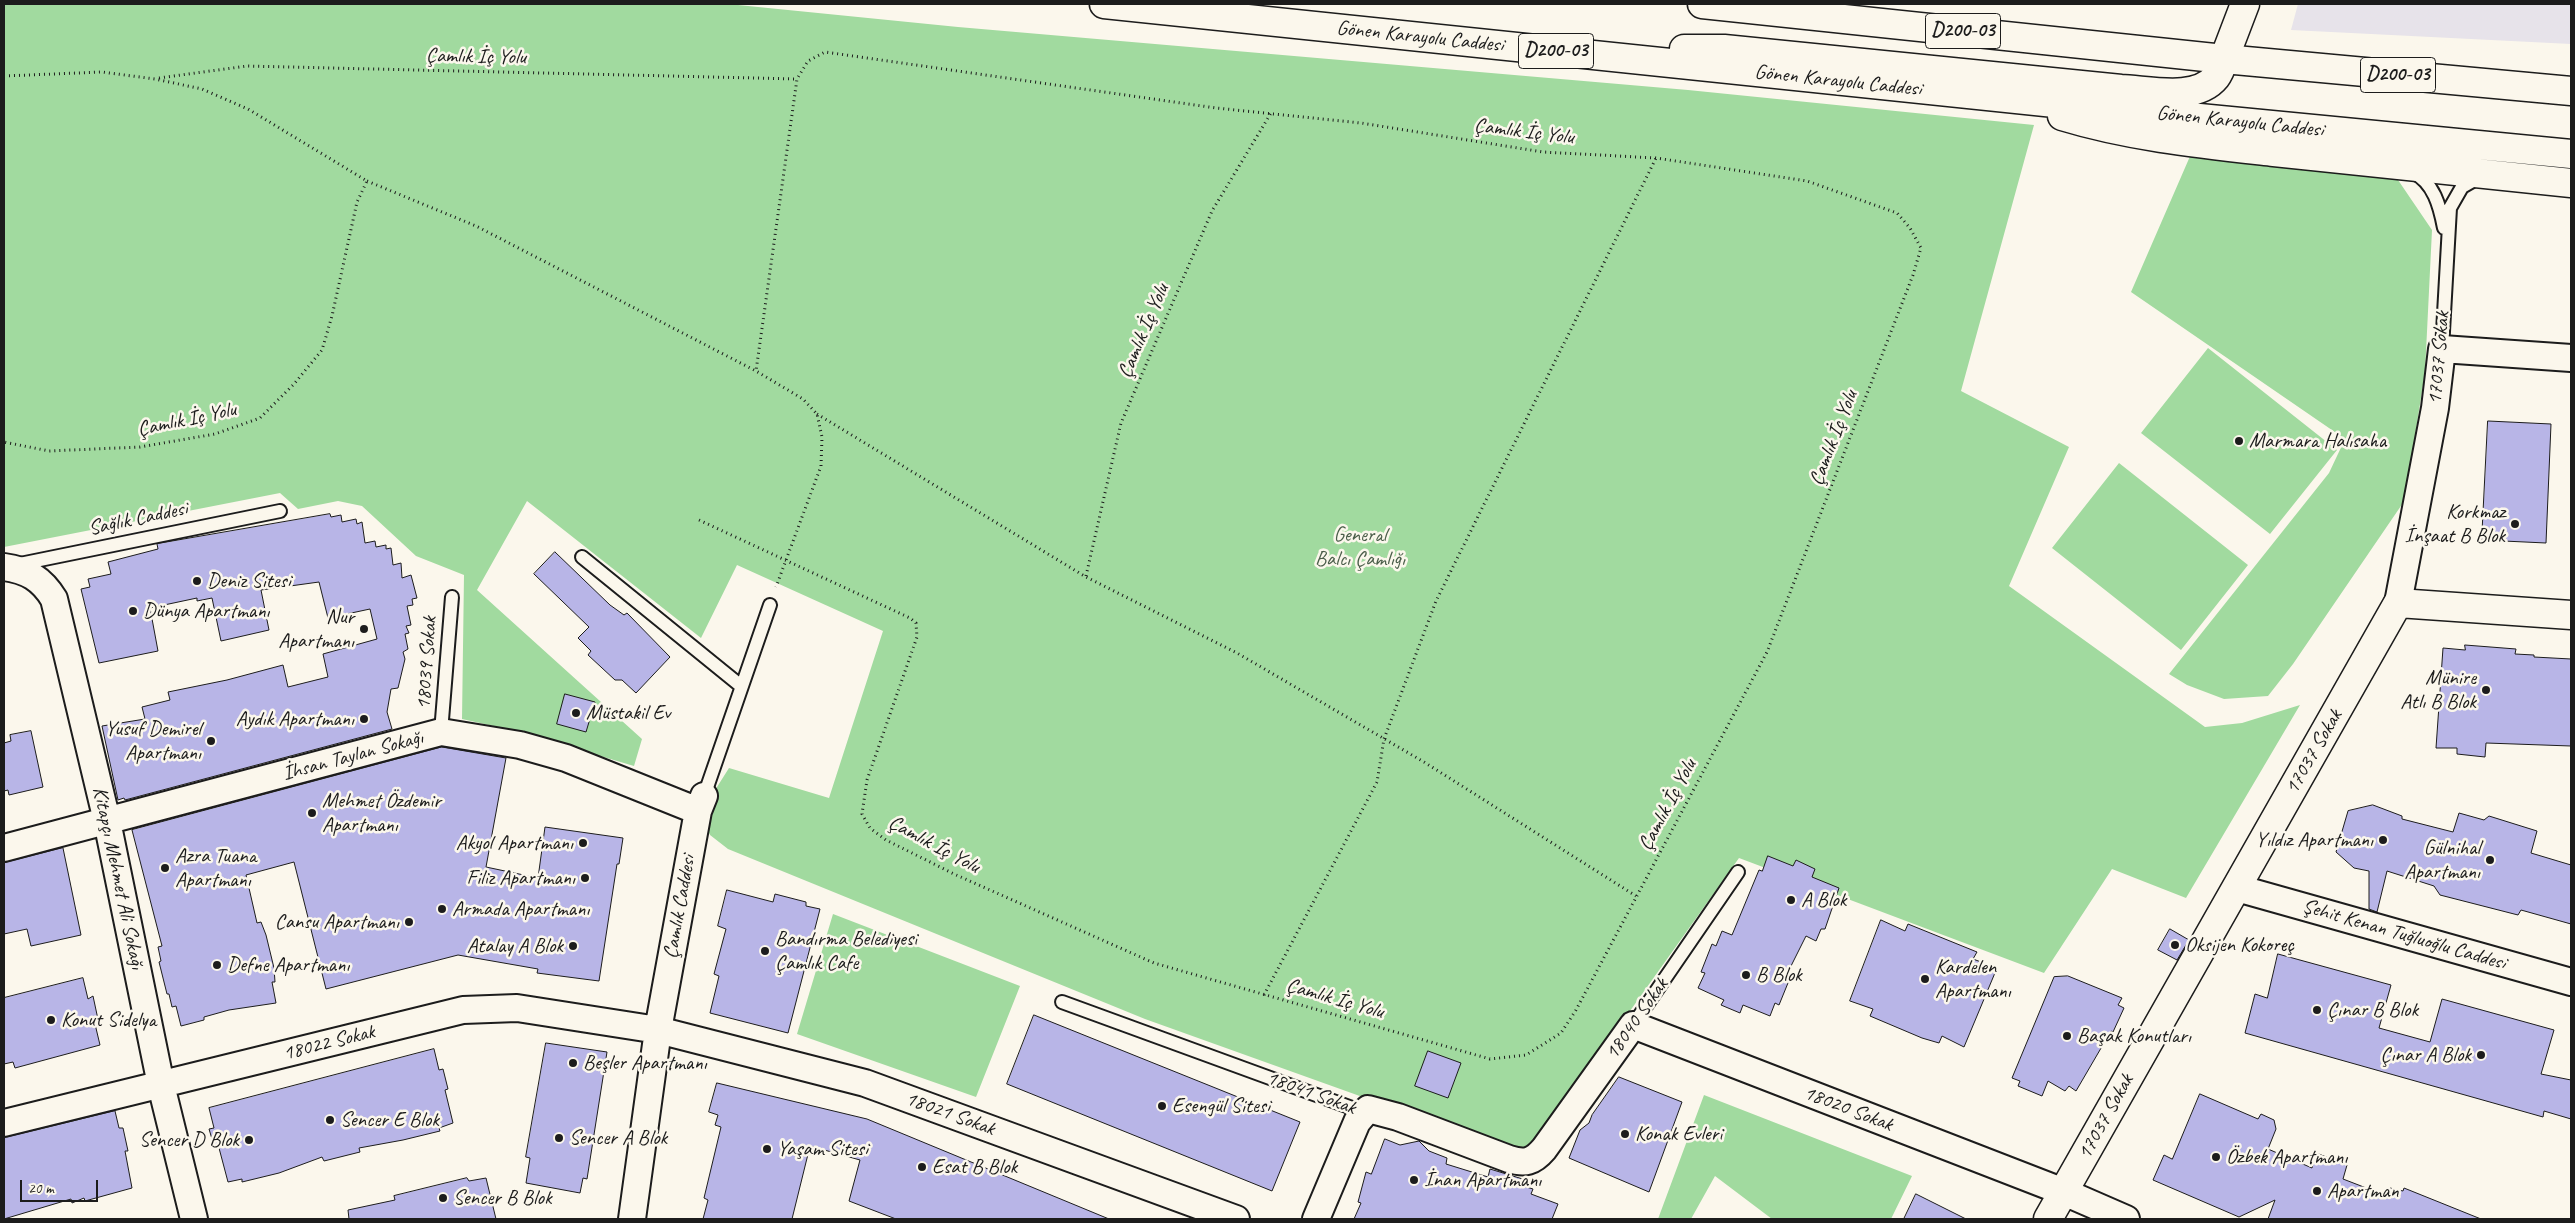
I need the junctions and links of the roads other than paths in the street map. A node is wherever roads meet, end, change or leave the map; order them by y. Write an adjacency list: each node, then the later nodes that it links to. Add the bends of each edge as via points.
1 (1104, 4): 4 (main road, Gönen Karayolu Caddesi / D200-03)
2 (1702, 4): 5 (main road, D200-03)
3 (2245, 4): 5 (main road)
4 (1607, 56): 5 (main road, via 1658,50 1724,49 2121,89 2188,92 2213,80); 7 (main road, Gönen Karayolu Caddesi / D200-03)
5 (2224, 59): 6 (main road, D200-03); 8 (main road, via 2222,103)
6 (2571, 91)
7 (2008, 98): 8 (main road, Gönen Karayolu Caddesi / D200-03); 10 (main road, via 2102,128 2164,139)
8 (2270, 125): 9 (main road, Gönen Karayolu Caddesi / D200-03)
9 (2571, 154)
10 (2401, 167): 11 (main road); 13 (lane, via 2419,175 2435,196)
11 (2508, 177): 12 (main road); 13 (lane, 17037 Sokak, via 2472,180 2462,187 2450,208)
12 (2571, 183)
13 (2447, 241): 14 (lane, 17037 Sokak)
14 (2442, 349): 15 (street); 20 (street, 17037 Sokak, via 2435,408)
15 (2571, 358)
16 (280, 511): 18 (lane, Sağlık Caddesi)
17 (582, 558): 23 (lane)
18 (4, 567): 26 (street, Kitapçı Mehmet Ali Sokağı, via 31,574 54,599)
19 (452, 597): 24 (lane, 18039 Sokak)
20 (2398, 603): 22 (main road); 29 (main road, 17037 Sokak)
21 (770, 605): 23 (lane, Çamlık Caddesi)
22 (2571, 615)
23 (741, 686): 25 (lane, Çamlık Caddesi)
24 (442, 732): 25 (street, İhsan Taylan Sokağı, via 520,745); 26 (street, İhsan Taylan Sokağı)
25 (701, 803): 33 (street, Çamlık Caddesi)
26 (106, 820): 27 (street, İhsan Taylan Sokağı); 34 (street, Kitapçı Mehmet Ali Sokağı)
27 (4, 848)
28 (1738, 872): 32 (lane, 18040 Sokak)
29 (2237, 888): 30 (street, Şehit Kenan Tuğluoğlu Caddesi); 38 (main road, 17037 Sokak)
30 (2571, 982)
31 (1062, 1002): 35 (lane, 18041 Sokak)
32 (1633, 1025): 37 (street, 18040 Sokak, via 1544,1149); 38 (street, 18020 Sokak)
33 (658, 1030): 34 (street, 18022 Sokak, via 517,1008 463,1010); 40 (street, Çamlık Caddesi); 41 (street, 18021 Sokak, via 865,1083)
34 (161, 1085): 36 (street, 18022 Sokak); 39 (street, Kitapçı Mehmet Ali Sokağı)
35 (1363, 1112): 37 (street, 18041 Sokak, via 1376,1109 1520,1163); 42 (street)
36 (4, 1123)
37 (1531, 1162)
38 (2064, 1192): 43 (main road, 17037 Sokak); 44 (street, 18020 Sokak)
39 (194, 1219)
40 (632, 1219)
41 (1236, 1219)
42 (1316, 1219)
43 (2048, 1219)
44 (2126, 1219)

